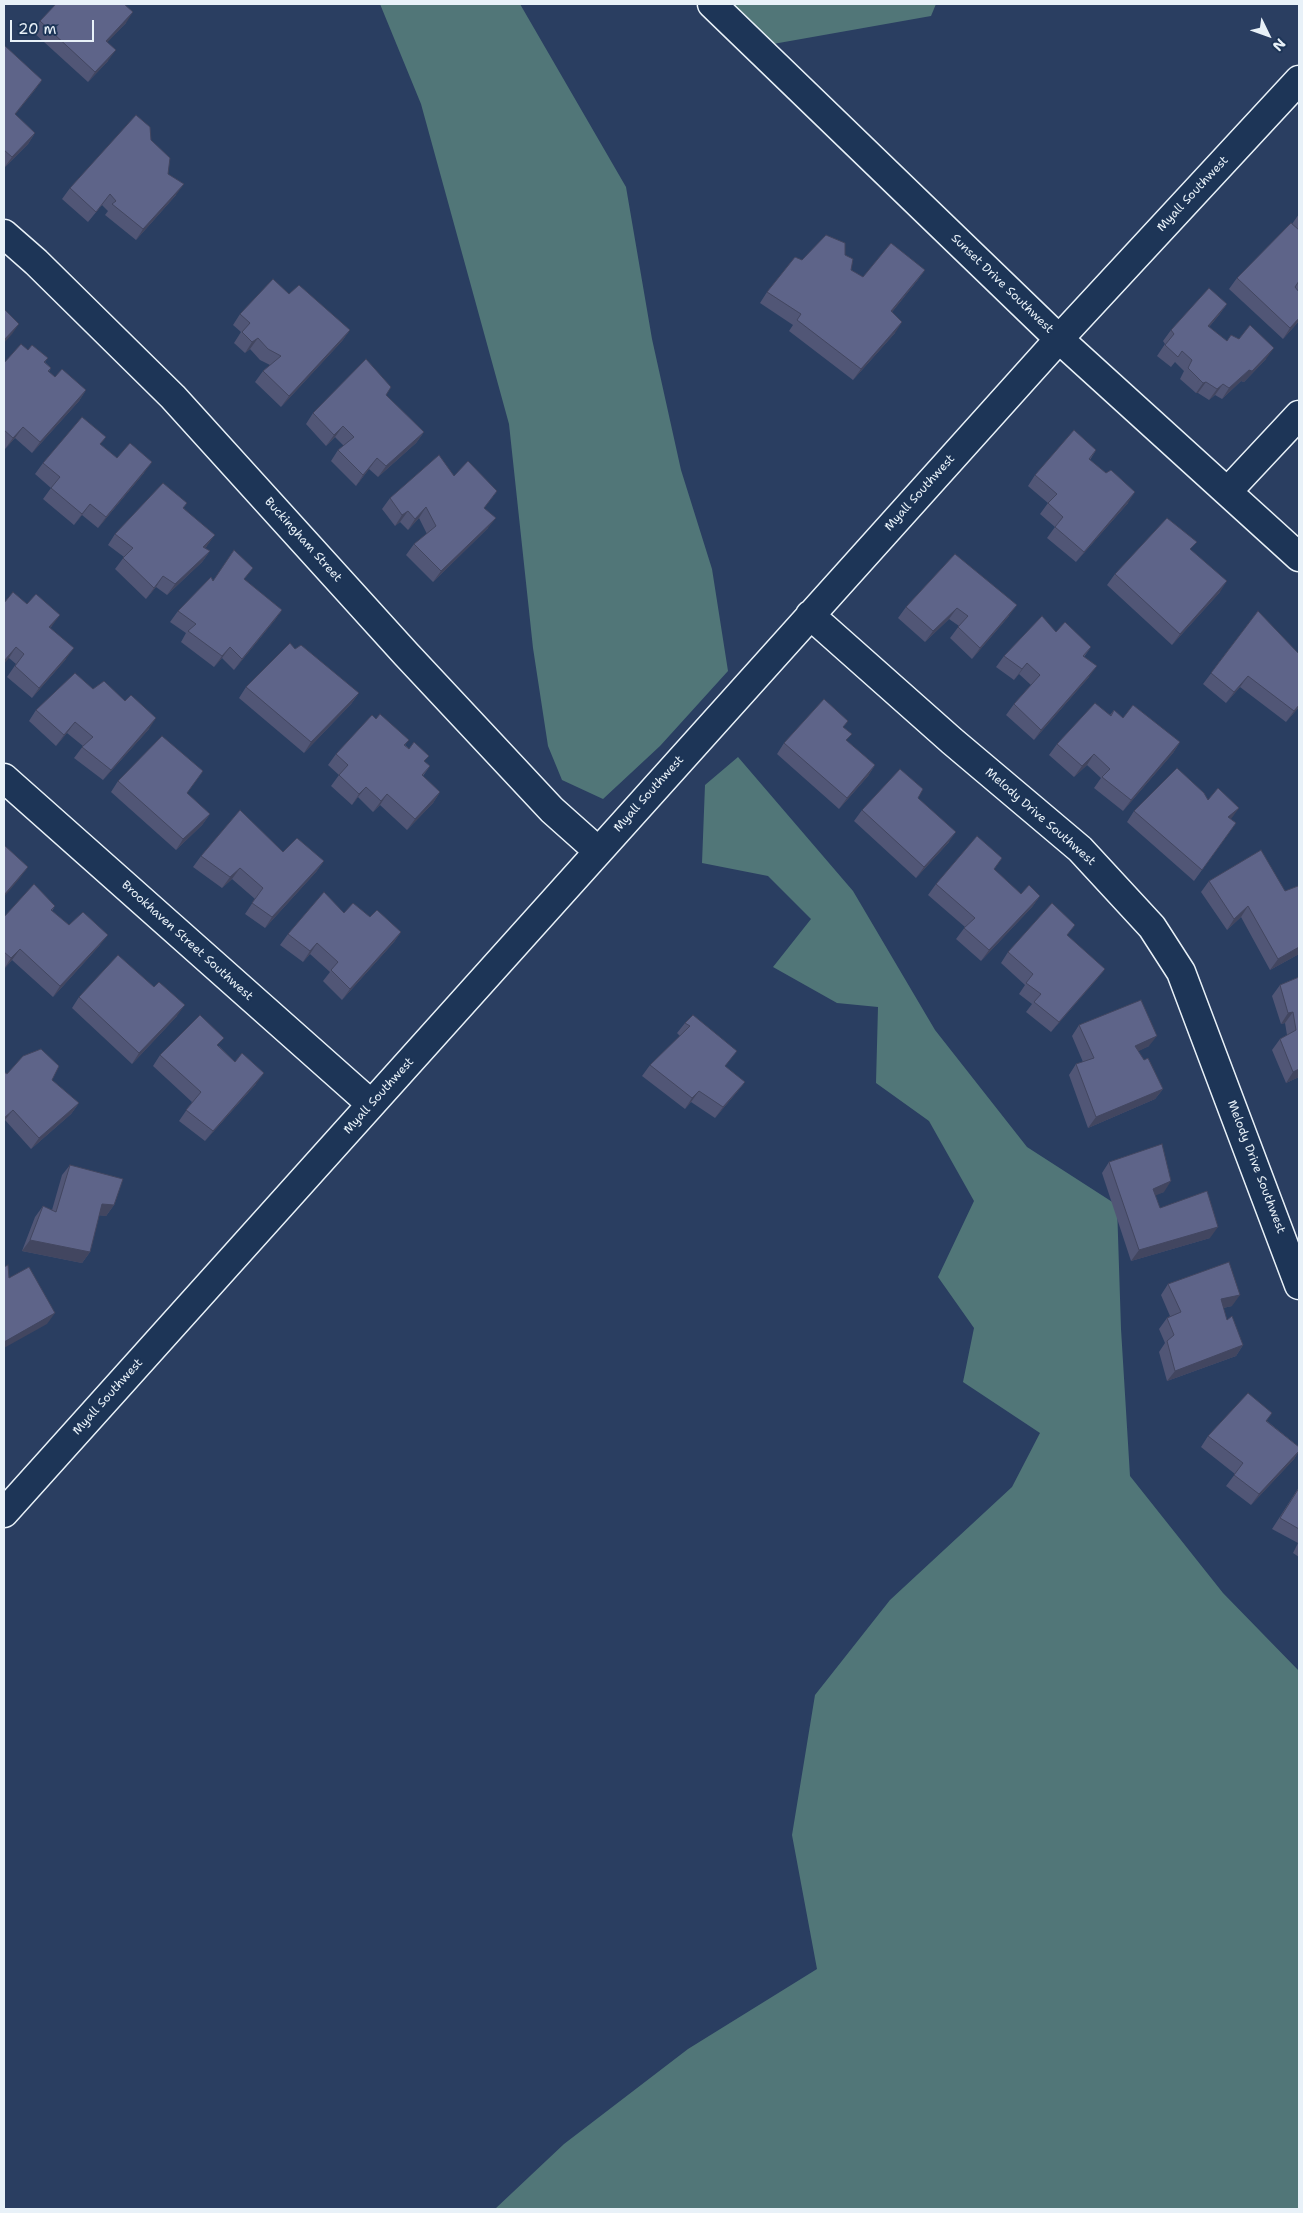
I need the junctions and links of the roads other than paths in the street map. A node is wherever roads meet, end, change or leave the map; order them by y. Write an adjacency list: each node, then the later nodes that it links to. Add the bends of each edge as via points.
1 (712, 4): 4 (street, Sunset Drive Southwest)
2 (1299, 80): 4 (street, Myall Southwest)
3 (4, 234): 10 (street, Buckingham Street, via 173,397 552,810)
4 (1060, 339): 6 (street, Sunset Drive Southwest); 8 (street, Myall Southwest)
5 (1299, 416): 6 (street)
6 (1228, 491): 7 (street, Sunset Drive Southwest)
7 (1299, 557)
8 (810, 615): 10 (street, Myall Southwest); 12 (street, Melody Drive Southwest, via 1080,849 1152,927 1184,981)
9 (4, 778): 11 (street, Brookhaven Street Southwest)
10 (598, 851): 11 (street, Myall Southwest)
11 (371, 1104): 13 (street, Myall Southwest)
12 (1299, 1284)
13 (4, 1513)

